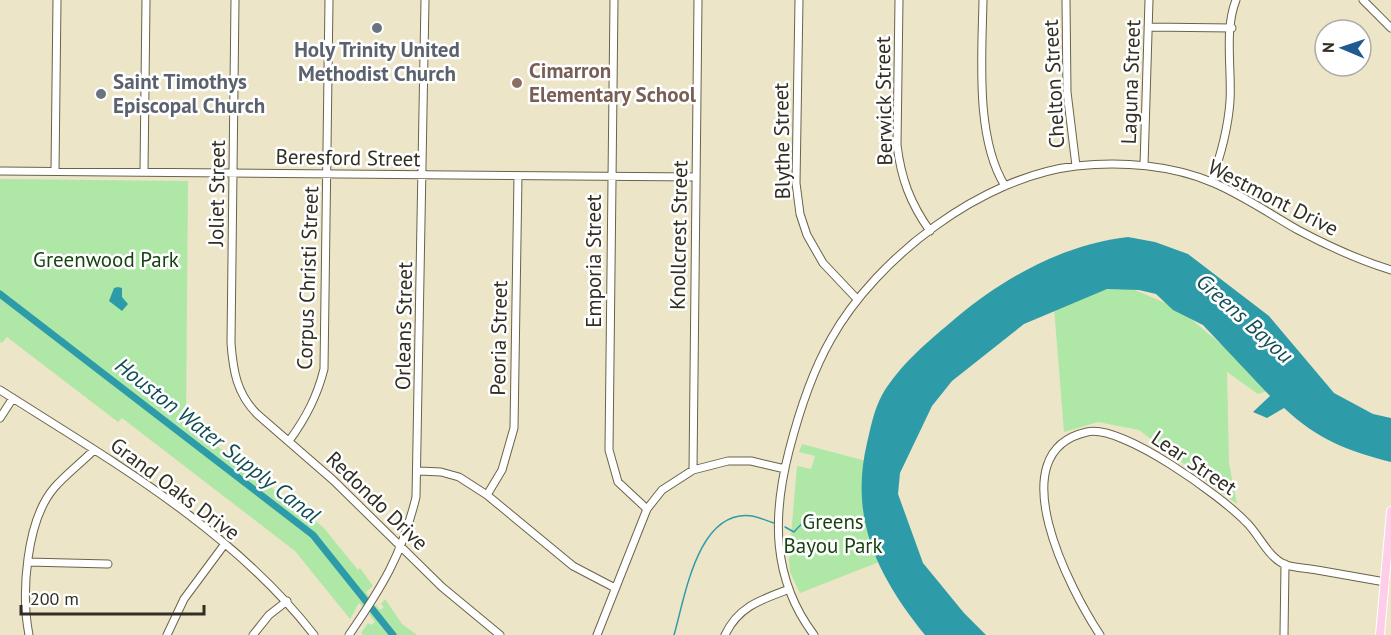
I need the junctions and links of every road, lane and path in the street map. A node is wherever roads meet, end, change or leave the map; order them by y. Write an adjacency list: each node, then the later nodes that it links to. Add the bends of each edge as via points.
1 (57, 0): 21 (street)
2 (146, 0): 22 (street)
3 (235, 0): 23 (street, Joliet Street)
4 (329, 0): 24 (street, Corpus Christi Street)
5 (425, 0): 25 (street, Orleans Street)
6 (614, 0): 27 (street, Emporia Street)
7 (698, 0): 28 (street, Knollcrest Street)
8 (799, 0): 33 (street, Blythe Street, via 796,183 800,214 823,263)
9 (899, 0): 31 (street, Berwick Street, via 900,167 915,211)
10 (983, 0): 30 (street, via 983,106 987,134)
11 (1066, 0): 19 (street, Chelton Street, via 1067,92)
12 (1149, 0): 15 (street, Laguna Street)
13 (1236, 0): 16 (street)
14 (1363, 0): 17 (street)
15 (1149, 27): 16 (street); 18 (street, Laguna Street)
16 (1232, 28): 29 (street, via 1230,102 1223,147)
17 (1391, 28)
18 (1144, 165): 19 (street, Westmont Drive); 29 (street, Westmont Drive)
19 (1076, 166): 30 (street, Westmont Drive)
20 (0, 171): 21 (street, Beresford Street)
21 (55, 171): 22 (street, Beresford Street)
22 (144, 172): 23 (street, Beresford Street)
23 (234, 173): 24 (street, Beresford Street); 34 (street, Joliet Street, via 231,343)
24 (328, 174): 25 (street, Beresford Street); 38 (street, Corpus Christi Street, via 324,369 310,410)
25 (422, 176): 26 (street, Beresford Street); 42 (street, Orleans Street)
26 (518, 176): 27 (street, Beresford Street); 43 (street, Peoria Street, via 514,428 502,470)
27 (612, 177): 28 (street, Beresford Street); 44 (street, Emporia Street, via 609,450 618,482)
28 (696, 177): 41 (street, Knollcrest Street)
29 (1211, 182): 32 (street, Westmont Drive, via 1318,240)
30 (1005, 186): 31 (street, Westmont Drive)
31 (930, 231): 33 (street, Westmont Drive, via 878,275)
32 (1391, 270)
33 (857, 299): 40 (street, Westmont Drive, via 814,373)
34 (237, 385): 38 (street, Redondo Drive, via 247,404)
35 (0, 390): 36 (street, Grand Oaks Drive)
36 (13, 398): 37 (street); 39 (street, Grand Oaks Drive)
37 (0, 418)
38 (289, 441): 47 (street, Redondo Drive)
39 (94, 450): 46 (street, Grand Oaks Drive); 48 (street, via 54,487 41,506 30,535)
40 (784, 469): 41 (street, via 751,461 728,461); 53 (street, Westmont Drive, via 778,533)
41 (693, 470): 44 (street, via 662,490)
42 (419, 471): 43 (street, via 459,477); 47 (street, Orleans Street)
43 (487, 495): 52 (street, via 573,566)
44 (647, 509): 52 (street)
45 (1391, 511): 51 (main road)
46 (224, 545): 54 (street, Grand Oaks Drive); 56 (street, via 195,584)
47 (401, 548): 59 (street, Orleans Street, via 374,600); 60 (street, Redondo Drive)
48 (28, 562): 49 (street); 55 (street)
49 (108, 564)
50 (1285, 564): 51 (street); 64 (street, Lear Street, via 1232,507 1129,439 1109,432 1088,432 1068,440 1056,451 1043,479 1043,495 1059,556); 65 (street)
51 (1384, 582): 66 (main road)
52 (615, 588): 61 (street)
53 (788, 590): 62 (street, via 745,608); 63 (street, Westmont Drive)
54 (287, 601): 57 (street); 58 (street, Grand Oaks Drive)
55 (29, 635)
56 (167, 635)
57 (253, 635)
58 (314, 635)
59 (349, 635)
60 (500, 635)
61 (597, 635)
62 (725, 635)
63 (814, 635)
64 (1100, 635)
65 (1284, 635)
66 (1380, 635)

